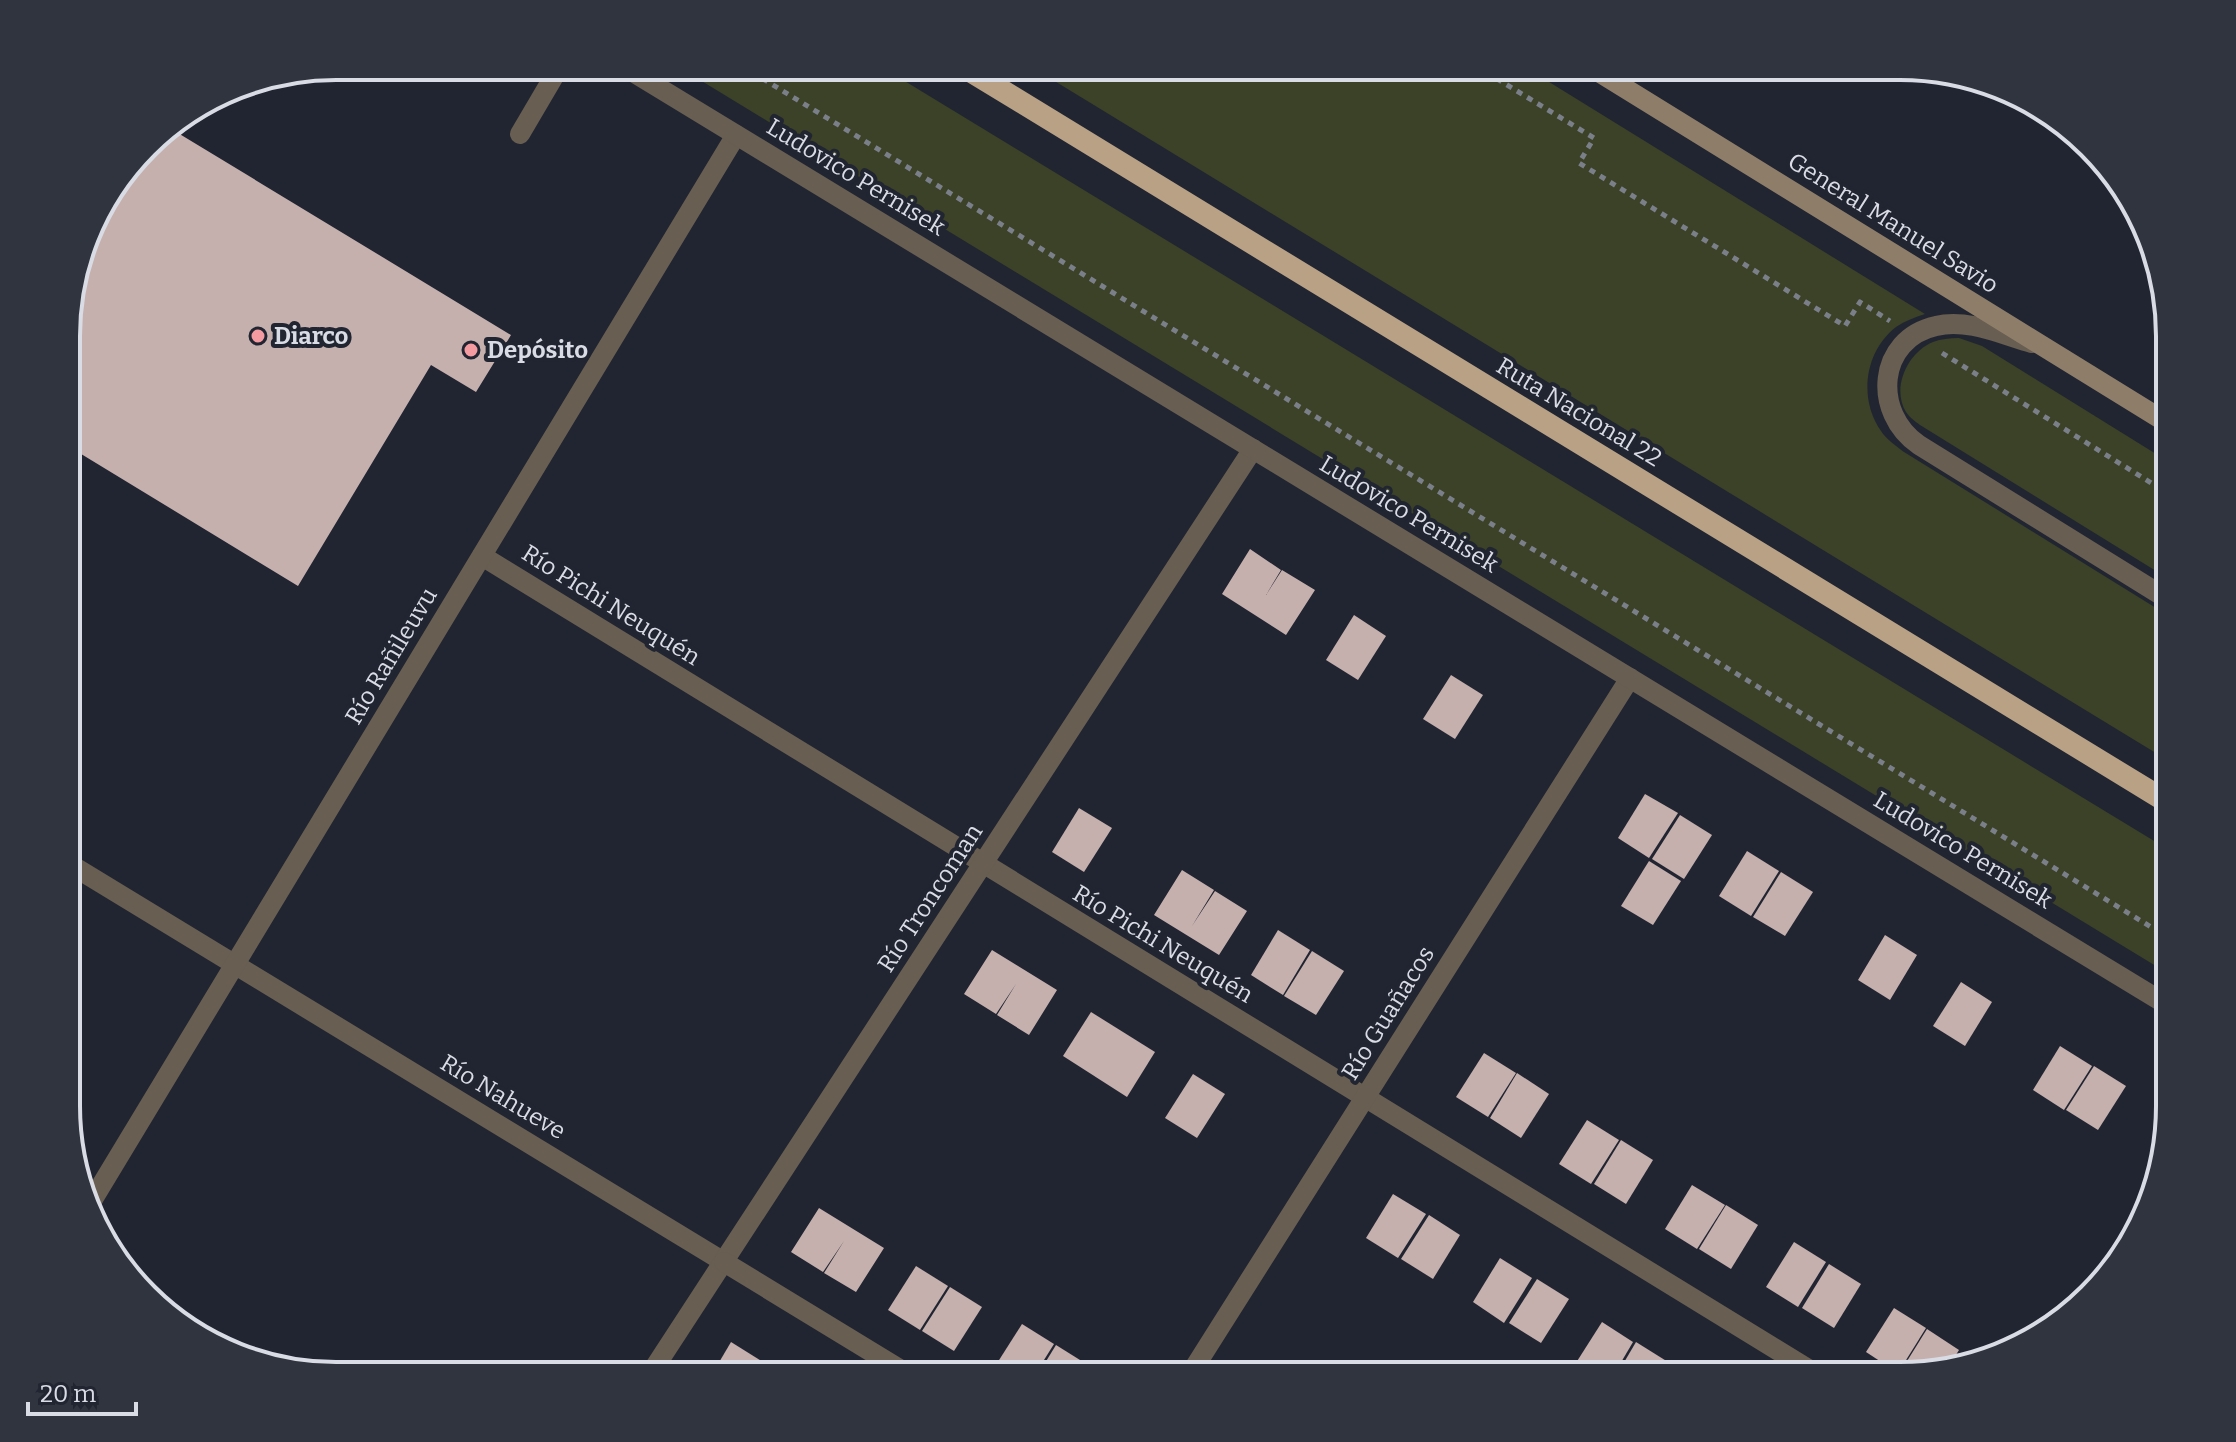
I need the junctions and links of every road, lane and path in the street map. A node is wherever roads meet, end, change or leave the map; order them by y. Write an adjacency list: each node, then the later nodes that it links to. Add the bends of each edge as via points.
1 (552, 80): 7 (street)
2 (646, 80): 8 (street, Ludovico Pernisek)
3 (765, 80): 21 (path)
4 (985, 80): 18 (highway, Ruta Nacional 22)
5 (1499, 80): 9 (path, via 1594,138 1579,163 1845,326 1860,302)
6 (1612, 80): 10 (main road, General Manuel Savio)
7 (520, 134)
8 (736, 135): 13 (street, Ludovico Pernisek); 15 (street, Río Rañileuvu)
9 (1898, 326)
10 (2041, 345): 12 (main road, General Manuel Savio); 16 (street, via 1959,324 1925,329 1905,344 1891,365 1886,390 1892,414 1912,441)
11 (1941, 353): 14 (path)
12 (2155, 415)
13 (1253, 449): 17 (street, Ludovico Pernisek); 19 (street, Río Troncoman)
14 (2155, 485)
15 (482, 556): 19 (street, Río Pichi Neuquén); 22 (street, Río Rañileuvu)
16 (2155, 591)
17 (1630, 678): 23 (street, Ludovico Pernisek); 24 (street, Río Guañacos)
18 (2155, 794)
19 (983, 864): 24 (street, Río Pichi Neuquén); 26 (street, Río Troncoman)
20 (80, 870): 22 (street, Río Nahueve)
21 (2155, 929)
22 (235, 964): 25 (street, Río Rañileuvu); 26 (street, Río Nahueve)
23 (2155, 997)
24 (1365, 1098): 27 (street, Río Guañacos); 28 (street, Río Pichi Neuquén)
25 (96, 1194)
26 (724, 1262): 29 (street, Río Troncoman); 30 (street, Río Nahueve)
27 (1198, 1361)
28 (1795, 1361)
29 (658, 1362)
30 (887, 1362)

